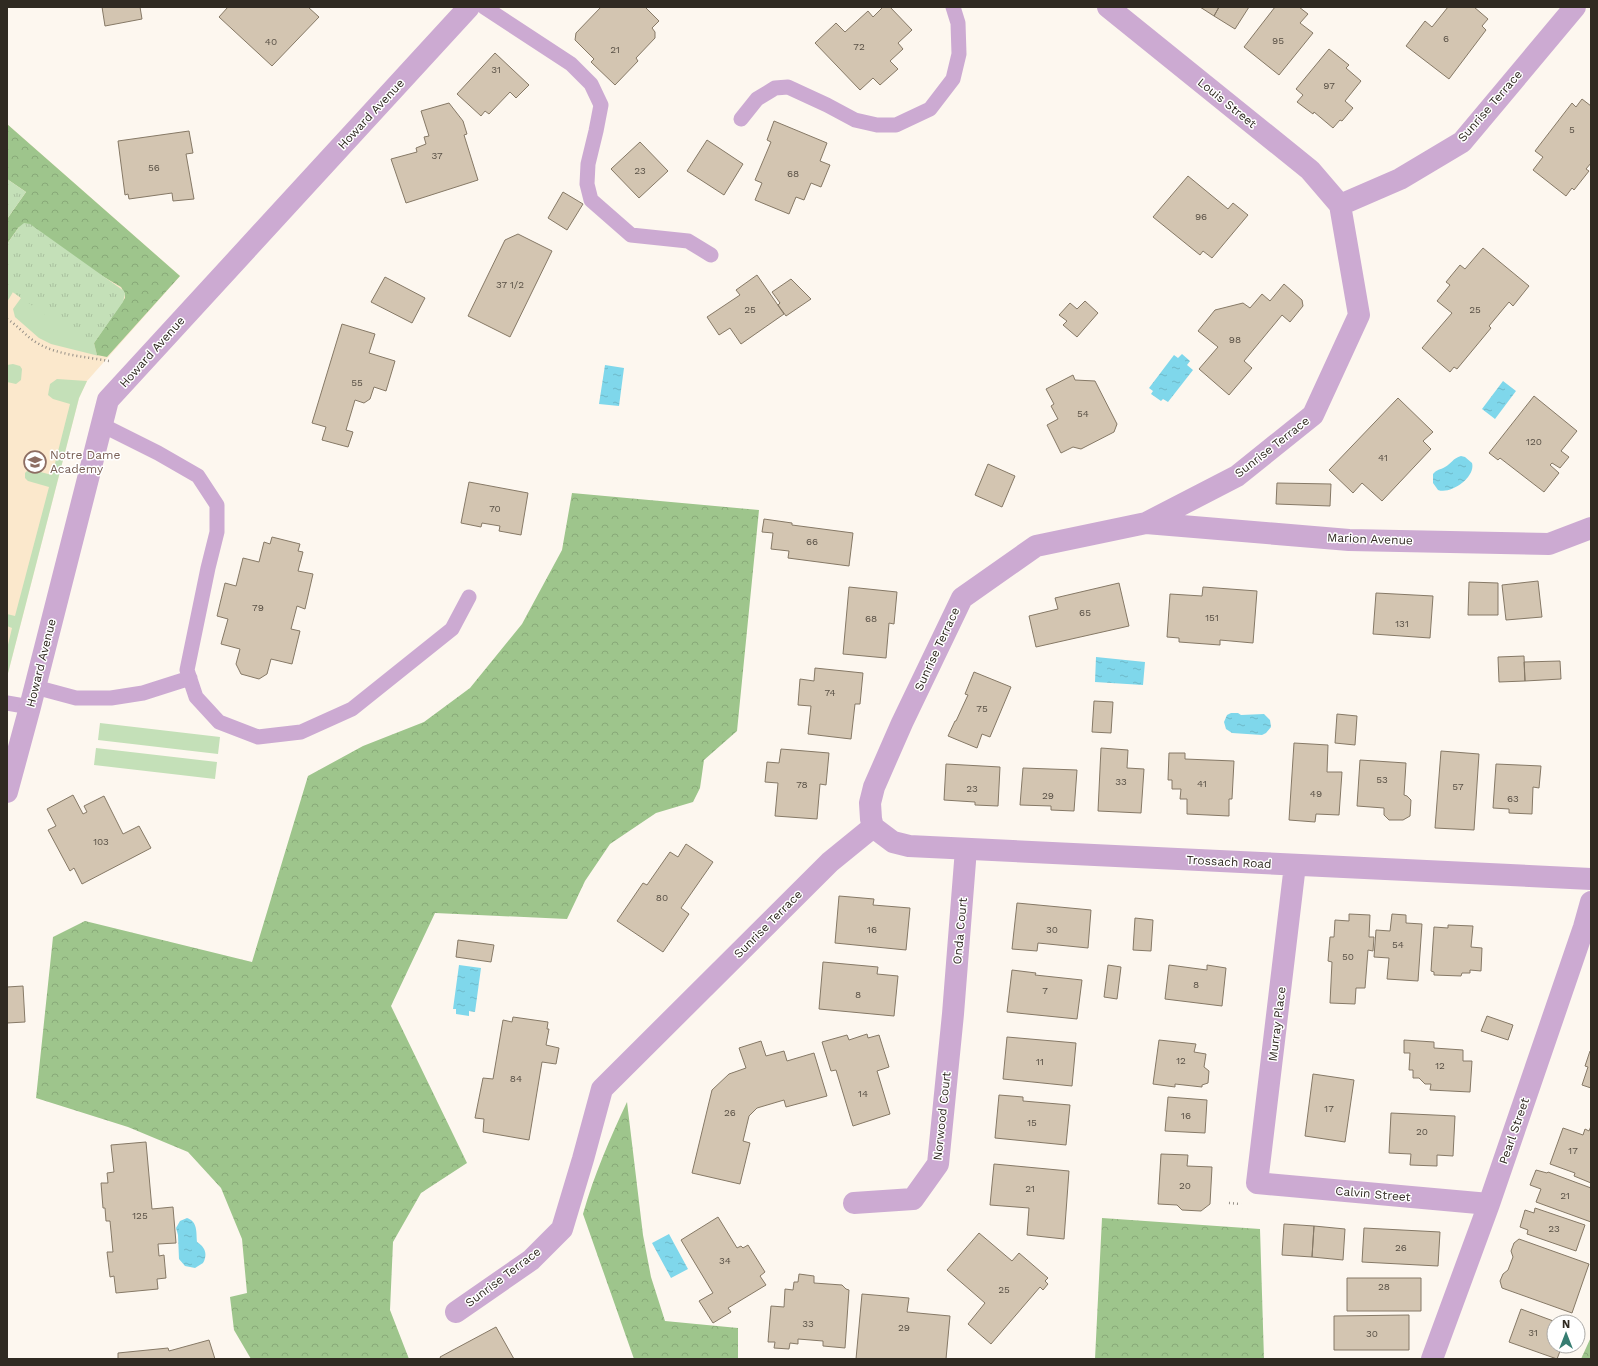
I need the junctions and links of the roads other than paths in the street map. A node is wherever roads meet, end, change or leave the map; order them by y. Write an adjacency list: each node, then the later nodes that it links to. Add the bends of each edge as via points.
1 (470, 7): 9 (street, Howard Avenue, via 108,400)
2 (484, 7): 8 (lane, via 571,64 591,84 601,105 588,164 587,184 591,200 631,235 688,242)
3 (953, 7): 6 (lane, via 958,23 959,54 953,79 930,109 896,125 877,125 855,120 788,87 775,88 757,99)
4 (1108, 7): 7 (street, Louis Street, via 1310,170)
5 (1574, 7): 7 (street, Sunrise Terrace, via 1462,142 1400,179)
6 (741, 119)
7 (1340, 205): 10 (street, Sunrise Terrace, via 1360,315 1313,415 1237,476)
8 (711, 255)
9 (102, 425): 13 (lane, via 198,476 216,505 217,532 187,670); 14 (street, Howard Avenue)
10 (1146, 523): 11 (street, Marion Avenue, via 1349,540 1549,544); 17 (street, Sunrise Terrace, via 1036,546 962,598 874,787 870,803)
11 (1591, 528)
12 (469, 597): 13 (lane, via 452,629 414,660 352,709 301,732 258,737 219,722 196,697)
13 (190, 678): 14 (lane, via 144,693 111,698)
14 (33, 697): 15 (lane); 16 (street, Howard Avenue)
15 (7, 703)
16 (7, 792)
17 (873, 827): 18 (street, Trossach Road, via 887,838 901,844); 26 (street, Sunrise Terrace, via 830,862 602,1089 562,1229 531,1260)
18 (966, 849): 19 (street, Trossach Road); 22 (street, Onda Court)
19 (1295, 865): 20 (street, Trossach Road); 23 (street, Murray Place)
20 (1591, 879)
21 (1591, 902): 25 (street, Pearl Street)
22 (953, 1014): 24 (street, Norwood Court, via 938,1164 913,1199)
23 (1257, 1183): 25 (street, Calvin Street)
24 (854, 1203)
25 (1489, 1204): 27 (street, Pearl Street)
26 (456, 1312)
27 (1432, 1359)

